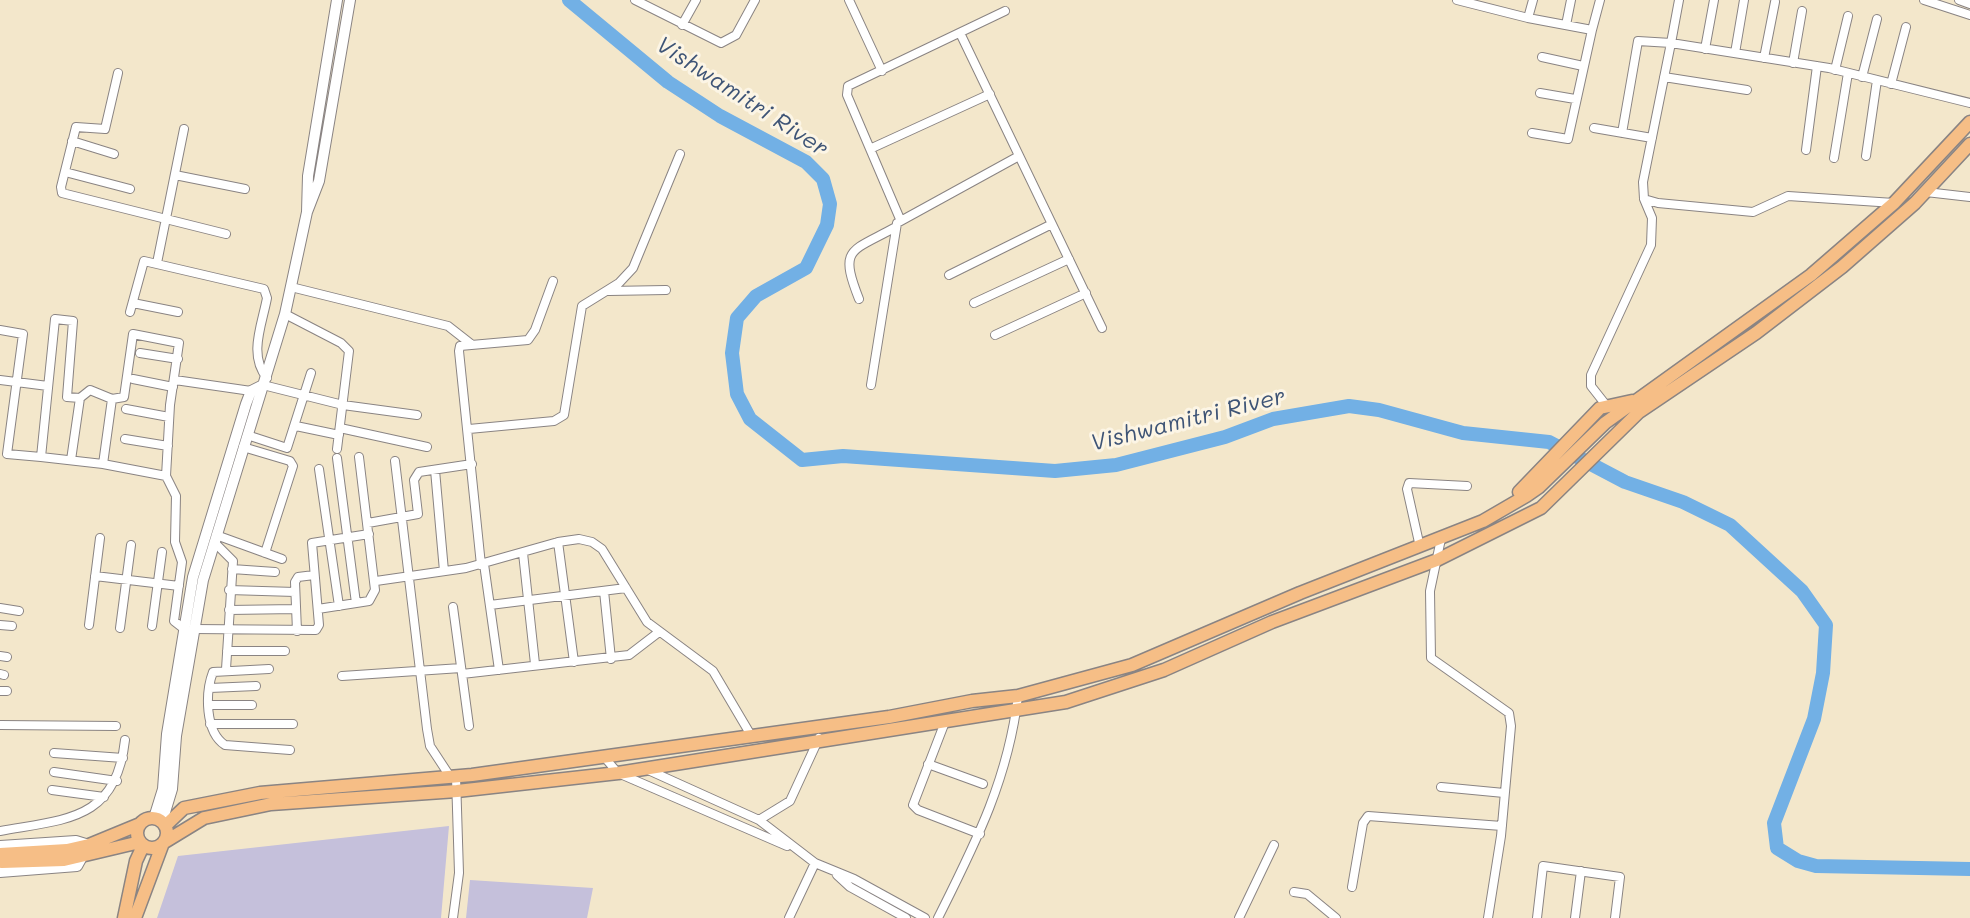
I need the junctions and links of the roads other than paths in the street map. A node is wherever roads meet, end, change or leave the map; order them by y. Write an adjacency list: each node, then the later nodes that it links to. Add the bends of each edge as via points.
1 (337, 0): 73 (street, via 308,176)
2 (350, 0): 73 (street, via 319,181)
3 (696, 0): 24 (street)
4 (755, 0): 24 (street, via 730,41 715,42)
5 (849, 0): 38 (street)
6 (1457, 0): 22 (street)
7 (1533, 0): 22 (street)
8 (1571, 0): 25 (street)
9 (1600, 0): 27 (street)
10 (1679, 0): 29 (street)
11 (1714, 0): 30 (street)
12 (1744, 0): 31 (street)
13 (1924, 0): 20 (street)
14 (1959, 0): 17 (street)
15 (642, 2): 24 (street)
16 (1775, 2): 33 (street)
17 (1970, 4)
18 (1005, 11): 28 (street)
19 (1802, 11): 34 (street)
20 (1970, 15)
21 (1848, 16): 37 (street)
22 (1528, 18): 25 (street)
23 (1877, 19): 42 (street)
24 (682, 25)
25 (1566, 25): 27 (street)
26 (1906, 27): 44 (street)
27 (1592, 30): 35 (street)
28 (960, 33): 38 (street); 47 (street)
29 (1671, 43): 30 (street); 41 (street); 54 (street, via 1638,41)
30 (1705, 48): 31 (street)
31 (1735, 53): 33 (street)
32 (1542, 57): 35 (street)
33 (1764, 58): 34 (street)
34 (1793, 63): 36 (street)
35 (1583, 66): 48 (street)
36 (1817, 66): 37 (street); 59 (street)
37 (1835, 70): 40 (street)
38 (882, 71): 58 (street, via 848,86 847,95)
39 (118, 73): 56 (street, via 104,129 79,125)
40 (1848, 73): 42 (street); 64 (street)
41 (1664, 77): 45 (street); 55 (street)
42 (1862, 77): 43 (street)
43 (1877, 80): 44 (street); 63 (street)
44 (1891, 84): 49 (street)
45 (1747, 90)
46 (1540, 93): 48 (street)
47 (990, 94): 58 (street); 62 (street)
48 (1575, 99): 53 (street, via 1568,139)
49 (1970, 103)
50 (1970, 122): 72 (main road)
51 (1594, 128): 54 (street)
52 (184, 129): 66 (street)
53 (1532, 133)
54 (1622, 133): 55 (street)
55 (1652, 138): 71 (street)
56 (72, 141): 60 (street); 65 (street)
57 (1970, 144): 69 (main road)
58 (872, 148): 74 (street)
59 (1806, 150)
60 (114, 154)
61 (680, 154): 85 (street, via 633,268)
62 (1020, 156): 74 (street); 76 (street)
63 (1866, 156)
64 (1834, 158)
65 (65, 172): 67 (street); 75 (street, via 61,187 65,196)
66 (175, 175): 68 (street); 75 (street)
67 (130, 188)
68 (245, 189)
69 (1926, 191): 70 (street); 150 (main road, via 1823,283 1622,426 1550,501)
70 (1970, 197)
71 (1644, 199): 72 (street, via 1753,212 1788,196); 111 (street, via 1652,218 1651,245 1591,374)
72 (1894, 202): 109 (main road, via 1811,275)
73 (307, 212): 83 (street)
74 (900, 219): 77 (street)
75 (165, 220): 78 (street); 80 (street)
76 (1052, 224): 79 (street); 81 (street)
77 (894, 229): 87 (street, via 855,250 847,268); 103 (street)
78 (226, 234)
79 (1069, 259): 86 (street); 88 (street)
80 (157, 263): 89 (street, via 142,263 132,308); 101 (street, via 264,289 267,298 256,352)
81 (949, 275)
82 (553, 281): 94 (street, via 528,340)
83 (291, 287): 90 (street); 94 (street, via 448,326)
84 (666, 290): 85 (street)
85 (606, 291): 116 (street, via 579,311 567,410 560,419)
86 (1086, 293): 91 (street); 93 (street)
87 (859, 299)
88 (974, 303)
89 (178, 312)
90 (285, 314): 101 (street); 110 (street, via 346,347 350,357)
91 (1102, 328)
92 (0, 330): 100 (street, via 23,334)
93 (995, 335)
94 (471, 344): 116 (street, via 460,346 459,351)
95 (139, 352): 96 (street)
96 (178, 359): 102 (street); 108 (street, via 179,343 133,334 124,397)
97 (311, 373): 106 (street)
98 (134, 379): 102 (street)
99 (0, 380): 100 (street)
100 (17, 382): 104 (street); 123 (street)
101 (265, 382): 105 (street); 106 (street); 118 (street)
102 (174, 384): 105 (street); 114 (street)
103 (871, 385)
104 (48, 386): 107 (street, via 55,318 73,321 66,397); 124 (street)
105 (251, 391): 182 (street, via 193,577)
106 (305, 396): 110 (street); 115 (street)
107 (80, 398): 108 (street, via 90,390); 126 (street)
108 (112, 399): 128 (street)
109 (1635, 401): 111 (main road); 133 (main road)
110 (343, 405): 113 (street); 117 (street)
111 (1601, 408): 133 (main road)
112 (126, 409): 114 (street)
113 (417, 415)
114 (169, 417): 120 (street)
115 (296, 426): 117 (street); 118 (street, via 287,448)
116 (469, 429): 129 (street)
117 (339, 432): 122 (street); 138 (street, via 337,453)
118 (247, 435): 121 (street)
119 (125, 439): 120 (street)
120 (168, 446): 132 (street)
121 (243, 447): 140 (street); 147 (street, via 290,461 293,466)
122 (427, 447)
123 (4, 454): 124 (street)
124 (41, 457): 126 (street)
125 (359, 457): 136 (street)
126 (71, 460): 128 (street)
127 (395, 461): 135 (street)
128 (103, 464): 132 (street)
129 (472, 464): 131 (street); 151 (street)
130 (319, 469): 142 (street)
131 (435, 470): 135 (street, via 415,475 419,513); 153 (street)
132 (166, 476): 161 (street, via 177,507 175,542 182,562)
133 (1537, 482): 141 (main road, via 1483,521)
134 (1467, 486): 145 (street, via 1409,483)
135 (402, 517): 136 (street); 157 (street)
136 (368, 523): 137 (street)
137 (369, 534): 138 (street); 159 (street)
138 (347, 536): 142 (street); 168 (street)
139 (100, 538): 156 (street)
140 (215, 539): 147 (street); 152 (street, via 230,555); 182 (street)
141 (1441, 539): 145 (main road); 150 (street)
142 (329, 540): 155 (street, via 312,543); 170 (street)
143 (558, 542): 148 (street); 162 (street, via 592,542 602,549); 166 (street)
144 (131, 545): 158 (street)
145 (1420, 547): 199 (main road, via 1132,665)
146 (162, 552): 160 (street)
147 (265, 553): 149 (street)
148 (523, 553): 151 (street); 167 (street)
149 (282, 558)
150 (1437, 560): 202 (main road, via 1272,622 1164,670 1066,702); 227 (street, via 1430,592 1431,658 1509,713)
151 (483, 564): 153 (street); 169 (street)
152 (232, 569): 154 (street); 163 (street)
153 (444, 571): 157 (street)
154 (275, 572)
155 (314, 575): 165 (street, via 296,578); 174 (street)
156 (95, 576): 158 (street); 178 (street)
157 (411, 576): 159 (street); 195 (street)
158 (126, 580): 160 (street); 181 (street)
159 (376, 581): 168 (street, via 369,601)
160 (158, 583): 161 (street); 180 (street)
161 (179, 586): 182 (street, via 174,621)
162 (626, 588): 164 (street); 185 (street, via 647,622)
163 (229, 590): 165 (street); 175 (street)
164 (604, 591): 166 (street); 188 (street)
165 (295, 592): 173 (street)
166 (565, 595): 167 (street); 189 (street)
167 (528, 600): 169 (street); 190 (street)
168 (356, 603): 170 (street)
169 (490, 605): 193 (street)
170 (339, 606): 174 (street)
171 (453, 607): 194 (street)
172 (0, 608): 176 (street)
173 (296, 609): 175 (street); 184 (street)
174 (318, 609): 184 (street, via 318,628)
175 (229, 610): 183 (street)
176 (19, 611)
177 (0, 625): 179 (street)
178 (89, 625)
179 (12, 626)
180 (152, 626)
181 (120, 628)
182 (188, 628): 183 (street); 230 (street, via 167,734)
183 (228, 630): 184 (street); 186 (street)
184 (297, 631)
185 (659, 632): 188 (street, via 629,655); 210 (street, via 713,671)
186 (227, 651): 187 (street); 191 (street)
187 (285, 651)
188 (611, 659): 189 (street)
189 (574, 662): 190 (street)
190 (535, 664): 193 (street)
191 (226, 669): 192 (street); 198 (street, via 213,672)
192 (269, 669)
193 (499, 670): 194 (street)
194 (461, 671): 195 (street); 208 (street)
195 (420, 673): 196 (street); 221 (street, via 430,746)
196 (342, 676)
197 (256, 686): 198 (street)
198 (211, 688): 200 (street)
199 (1018, 696): 202 (street); 209 (main road)
200 (210, 705): 201 (street); 204 (street)
201 (252, 705)
202 (1017, 710): 203 (main road); 234 (street, via 1003,775)
203 (944, 722): 212 (main road); 217 (street)
204 (210, 724): 205 (street); 213 (street, via 216,739 225,745)
205 (293, 724)
206 (0, 725): 207 (street)
207 (116, 726)
208 (469, 726)
209 (823, 727): 210 (main road); 212 (street)
210 (752, 737): 216 (main road)
211 (125, 740): 215 (street)
212 (818, 740): 218 (main road); 229 (street, via 790,801)
213 (290, 750)
214 (54, 753): 215 (street)
215 (123, 758): 222 (street)
216 (605, 758): 220 (street); 221 (main road)
217 (928, 764): 223 (street); 234 (street, via 914,807)
218 (643, 768): 220 (main road); 229 (street)
219 (54, 772): 222 (street)
220 (618, 772): 226 (main road); 240 (street)
221 (454, 777): 226 (street); 230 (main road, via 236,797 184,808)
222 (117, 780): 228 (street)
223 (983, 784)
224 (1441, 787): 227 (street)
225 (52, 790): 228 (street)
226 (457, 791): 235 (main road, via 271,804 193,822); 253 (street, via 458,873)
227 (1504, 793): 232 (street)
228 (104, 797): 233 (street, via 71,818)
229 (758, 820): 240 (street)
230 (160, 822): 231 (main road); 235 (main road, via 166,835)
231 (140, 824): 236 (main road, via 137,836); 237 (main road)
232 (1502, 826): 249 (street, via 1368,816); 260 (street)
233 (0, 831)
234 (980, 834): 257 (street)
235 (163, 843): 236 (main road, via 151,848); 252 (main road)
236 (142, 844): 243 (main road); 251 (main road)
237 (89, 845): 239 (street, via 76,841); 242 (main road)
238 (1273, 845): 258 (street)
239 (0, 846)
240 (800, 851): 245 (street)
241 (0, 854): 242 (main road)
242 (66, 855): 243 (main road); 244 (main road)
243 (82, 858): 248 (street, via 77,866)
244 (0, 862)
245 (815, 863): 246 (street); 254 (street)
246 (832, 871): 255 (street, via 850,887); 256 (street)
247 (1581, 871): 261 (street, via 1543,866); 262 (street); 263 (street, via 1620,877)
248 (0, 872)
249 (1352, 887)
250 (1294, 892): 259 (street, via 1307,894)
251 (124, 918)
252 (135, 918)
253 (453, 918)
254 (789, 918)
255 (906, 918)
256 (925, 918)
257 (938, 918)
258 (1239, 918)
259 (1336, 918)
260 (1488, 918)
261 (1536, 918)
262 (1575, 918)
263 (1615, 918)

